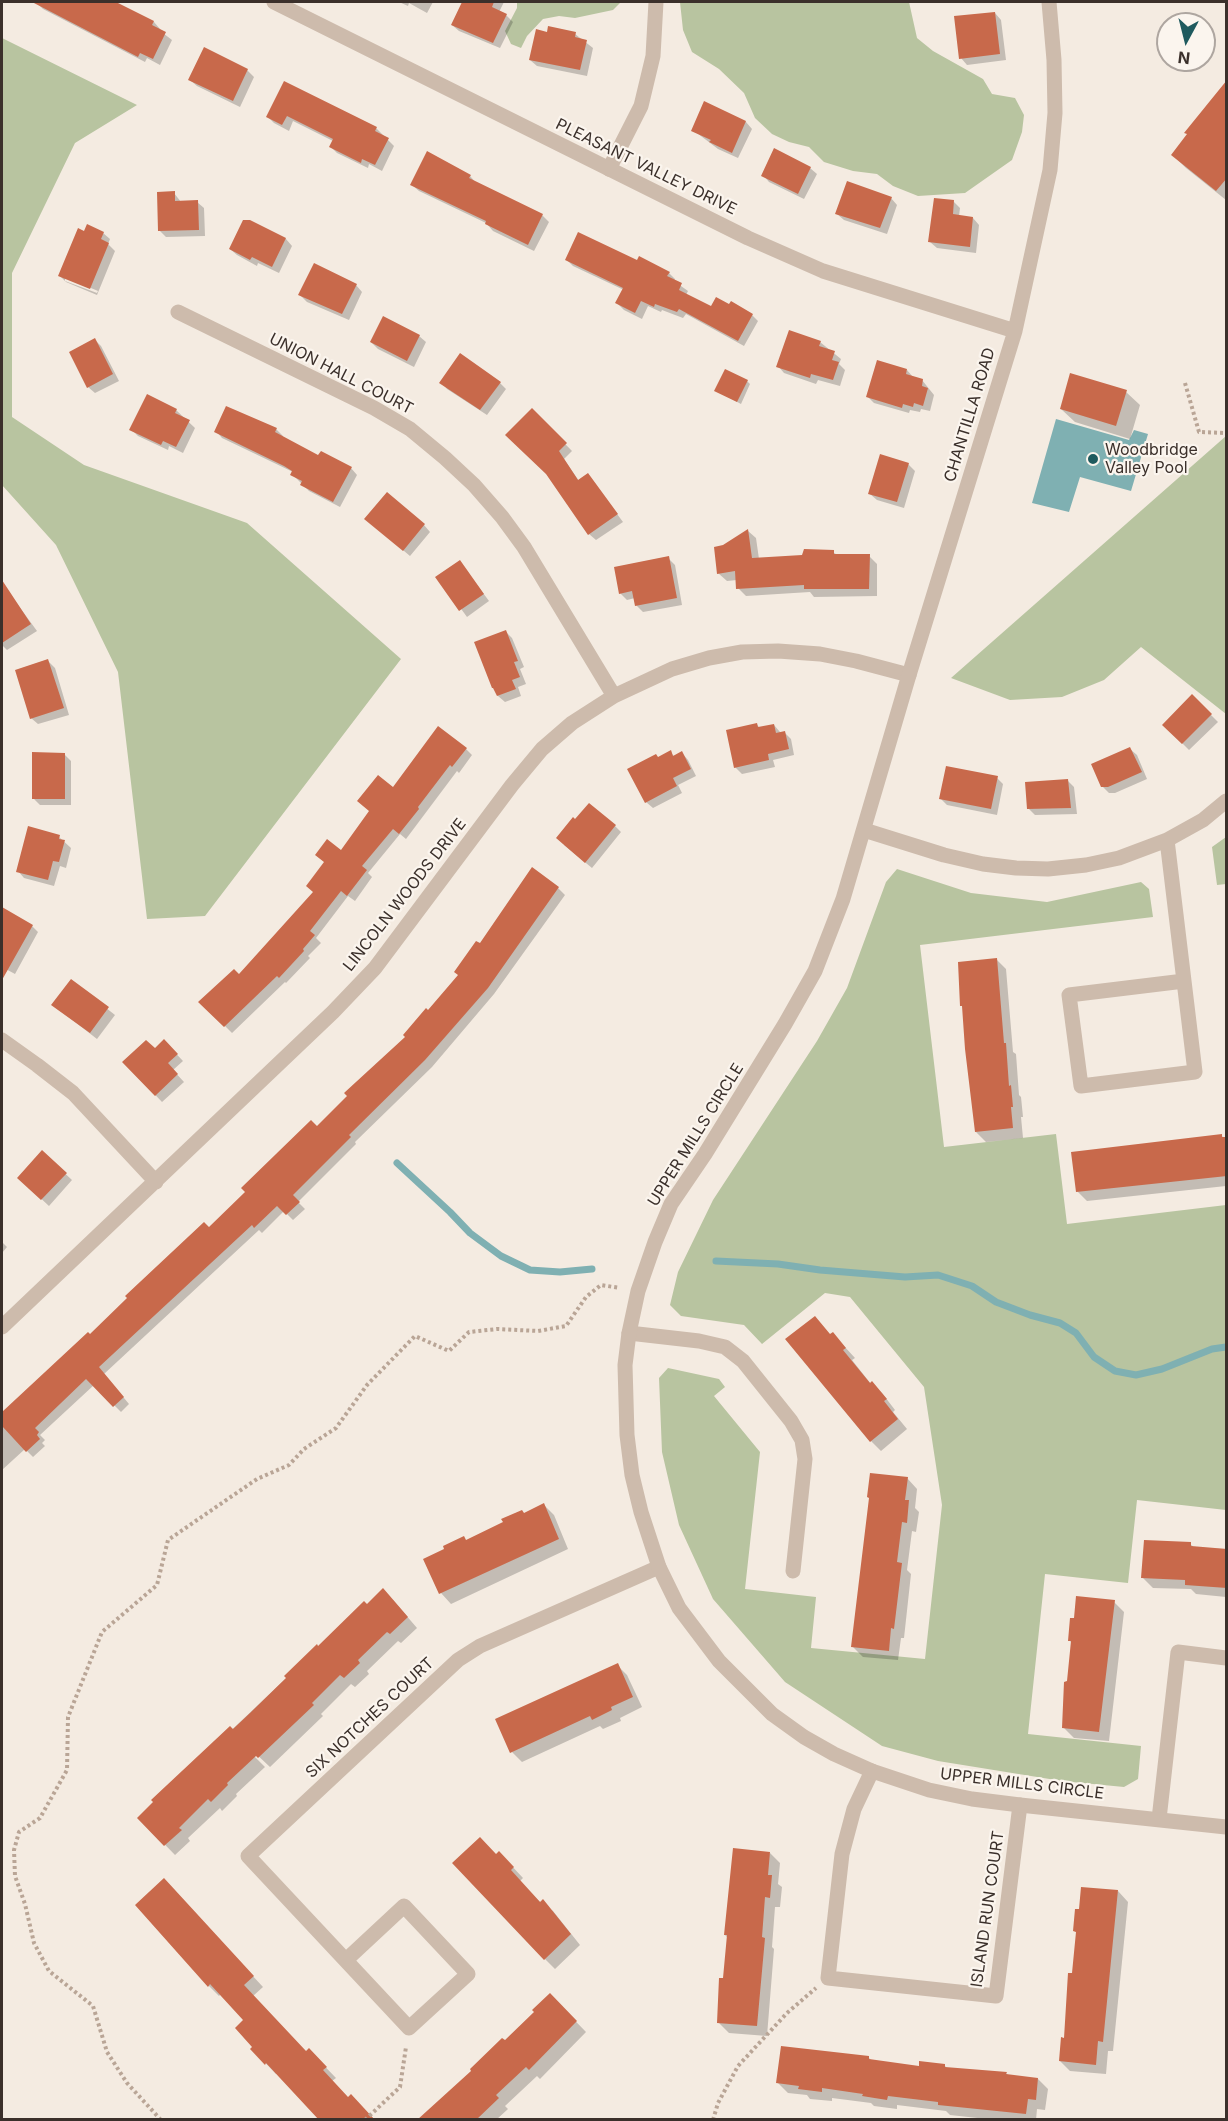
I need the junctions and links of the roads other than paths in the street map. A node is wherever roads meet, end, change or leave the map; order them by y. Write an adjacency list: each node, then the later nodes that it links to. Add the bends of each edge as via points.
1 (274, 2): 4 (street, PLEASANT VALLEY DRIVE)
2 (656, 2): 4 (street, via 653,56 641,106)
3 (1049, 2): 6 (street, CHANTILLA ROAD, via 1055,113 1050,170)
4 (609, 169): 6 (street, PLEASANT VALLEY DRIVE, via 823,271)
5 (178, 312): 8 (street, UNION HALL COURT, via 374,408 410,429 445,458 474,485 524,547)
6 (1015, 331): 7 (street, CHANTILLA ROAD)
7 (909, 675): 8 (street, LINCOLN WOODS DRIVE, via 820,654 742,652 672,669); 10 (street, CHANTILLA ROAD)
8 (614, 696): 14 (street, LINCOLN WOODS DRIVE, via 572,723 542,749 375,968)
9 (1227, 801): 11 (street)
10 (864, 830): 11 (street, via 944,855 1016,868 1086,866); 16 (street, UPPER MILLS CIRCLE, via 815,971 671,1204 638,1291)
11 (1167, 840): 12 (street)
12 (1184, 981): 12 (street, via 1195,1072 1081,1086 1069,995)
13 (2, 1040): 14 (street, via 73,1094)
14 (156, 1182): 15 (street, LINCOLN WOODS DRIVE)
15 (2, 1327)
16 (628, 1334): 17 (street, UPPER MILLS CIRCLE, via 625,1400 631,1465); 18 (street, via 725,1347 742,1361 791,1421 802,1440 805,1459)
17 (659, 1567): 20 (street, UPPER MILLS CIRCLE, via 697,1635 772,1714 804,1737); 24 (street, SIX NOTCHES COURT, via 480,1646 458,1660 248,1856)
18 (793, 1571)
19 (1227, 1658): 22 (street, via 1178,1652)
20 (872, 1771): 21 (street, UPPER MILLS CIRCLE, via 929,1790); 21 (street, ISLAND RUN COURT, via 854,1809 842,1854 828,1978 996,1996)
21 (1020, 1805): 22 (street, UPPER MILLS CIRCLE)
22 (1159, 1819): 23 (street, UPPER MILLS CIRCLE)
23 (1227, 1827)
24 (346, 1960): 24 (street, SIX NOTCHES COURT, via 410,2028 468,1974 404,1906)

